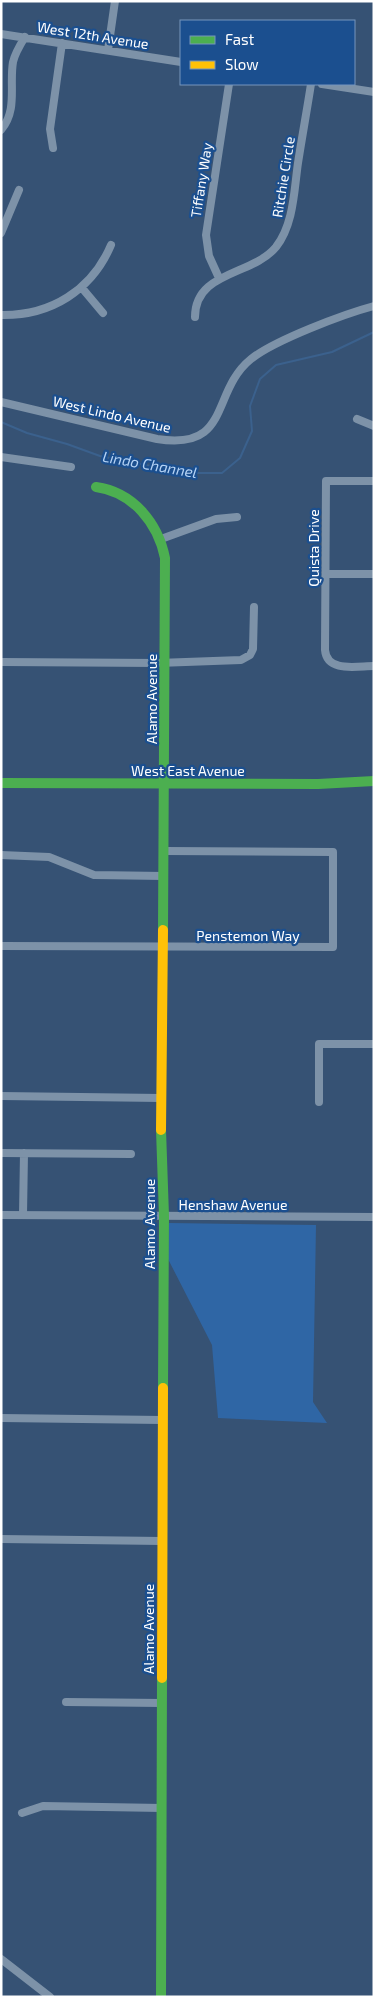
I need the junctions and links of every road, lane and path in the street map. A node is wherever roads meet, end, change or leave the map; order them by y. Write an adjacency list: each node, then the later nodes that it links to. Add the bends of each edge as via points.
1 (115, 1): 5 (street)
2 (1, 34): 3 (street, West 12th Avenue)
3 (25, 37): 4 (street, West 12th Avenue); 11 (street, via 14,59 12,103 7,122)
4 (62, 43): 5 (street, West 12th Avenue); 12 (street, via 50,129)
5 (108, 50): 6 (street, West 12th Avenue)
6 (180, 62)
7 (228, 85): 16 (street, Tiffany Way, via 206,235 207,249)
8 (310, 85): 16 (street, Ritchie Circle, via 292,208 285,232 273,250 261,260)
9 (328, 85): 10 (street)
10 (374, 92)
11 (1, 130)
12 (53, 148)
13 (19, 190): 14 (street)
14 (1, 233)
15 (111, 245): 17 (street, via 99,270)
16 (219, 278): 21 (street, Ritchie Circle, via 201,294)
17 (82, 288): 19 (street); 20 (street, via 48,307)
18 (374, 306): 22 (street, West Lindo Avenue, via 308,331 253,357 237,374 212,424 203,434 191,439 157,439)
19 (103, 313)
20 (1, 315)
21 (195, 317)
22 (1, 402)
23 (357, 419): 24 (street)
24 (374, 426)
25 (1, 457): 26 (street)
26 (71, 467)
27 (374, 481): 31 (street, Quista Drive, via 326,481)
28 (96, 488): 30 (street, Alamo Avenue, via 110,490 134,506 148,519)
29 (237, 517): 30 (street, via 216,519)
30 (161, 539): 35 (street, Alamo Avenue, via 165,558)
31 (326, 574): 32 (street); 36 (street, Quista Drive, via 325,650 330,663)
32 (374, 574)
33 (254, 607): 35 (street, via 253,645 248,657 238,661)
34 (1, 662): 35 (street)
35 (165, 662): 39 (street, Alamo Avenue)
36 (374, 666)
37 (374, 781): 39 (street, West East Avenue)
38 (1, 783): 39 (street, West East Avenue)
39 (165, 784): 40 (street, Alamo Avenue)
40 (165, 851): 42 (street, Alamo Avenue); 44 (street, Penstemon Way, via 333,852 333,947)
41 (1, 855): 42 (street, via 49,857 94,875)
42 (164, 876): 44 (street, Alamo Avenue)
43 (1, 946): 44 (street, Penstemon Way)
44 (164, 947): 47 (street, Alamo Avenue)
45 (374, 1044): 48 (street, via 320,1044)
46 (1, 1096): 47 (street)
47 (161, 1098): 54 (street, Alamo Avenue)
48 (319, 1102)
49 (1, 1153): 50 (street)
50 (24, 1153): 51 (street); 53 (street)
51 (131, 1154)
52 (1, 1214): 53 (street, Henshaw Avenue)
53 (23, 1215): 54 (street, Henshaw Avenue)
54 (164, 1216): 55 (street, Henshaw Avenue); 57 (street, Alamo Avenue)
55 (374, 1216)
56 (1, 1418): 57 (street)
57 (162, 1420): 59 (street, Alamo Avenue)
58 (1, 1540): 59 (street)
59 (162, 1541): 61 (street, Alamo Avenue)
60 (66, 1702): 61 (street)
61 (162, 1703): 62 (street, Alamo Avenue)
62 (162, 1808): 63 (street, via 43,1806); 66 (street, Alamo Avenue)
63 (22, 1813)
64 (1, 1959): 65 (street)
65 (50, 1997)
66 (161, 1997)

